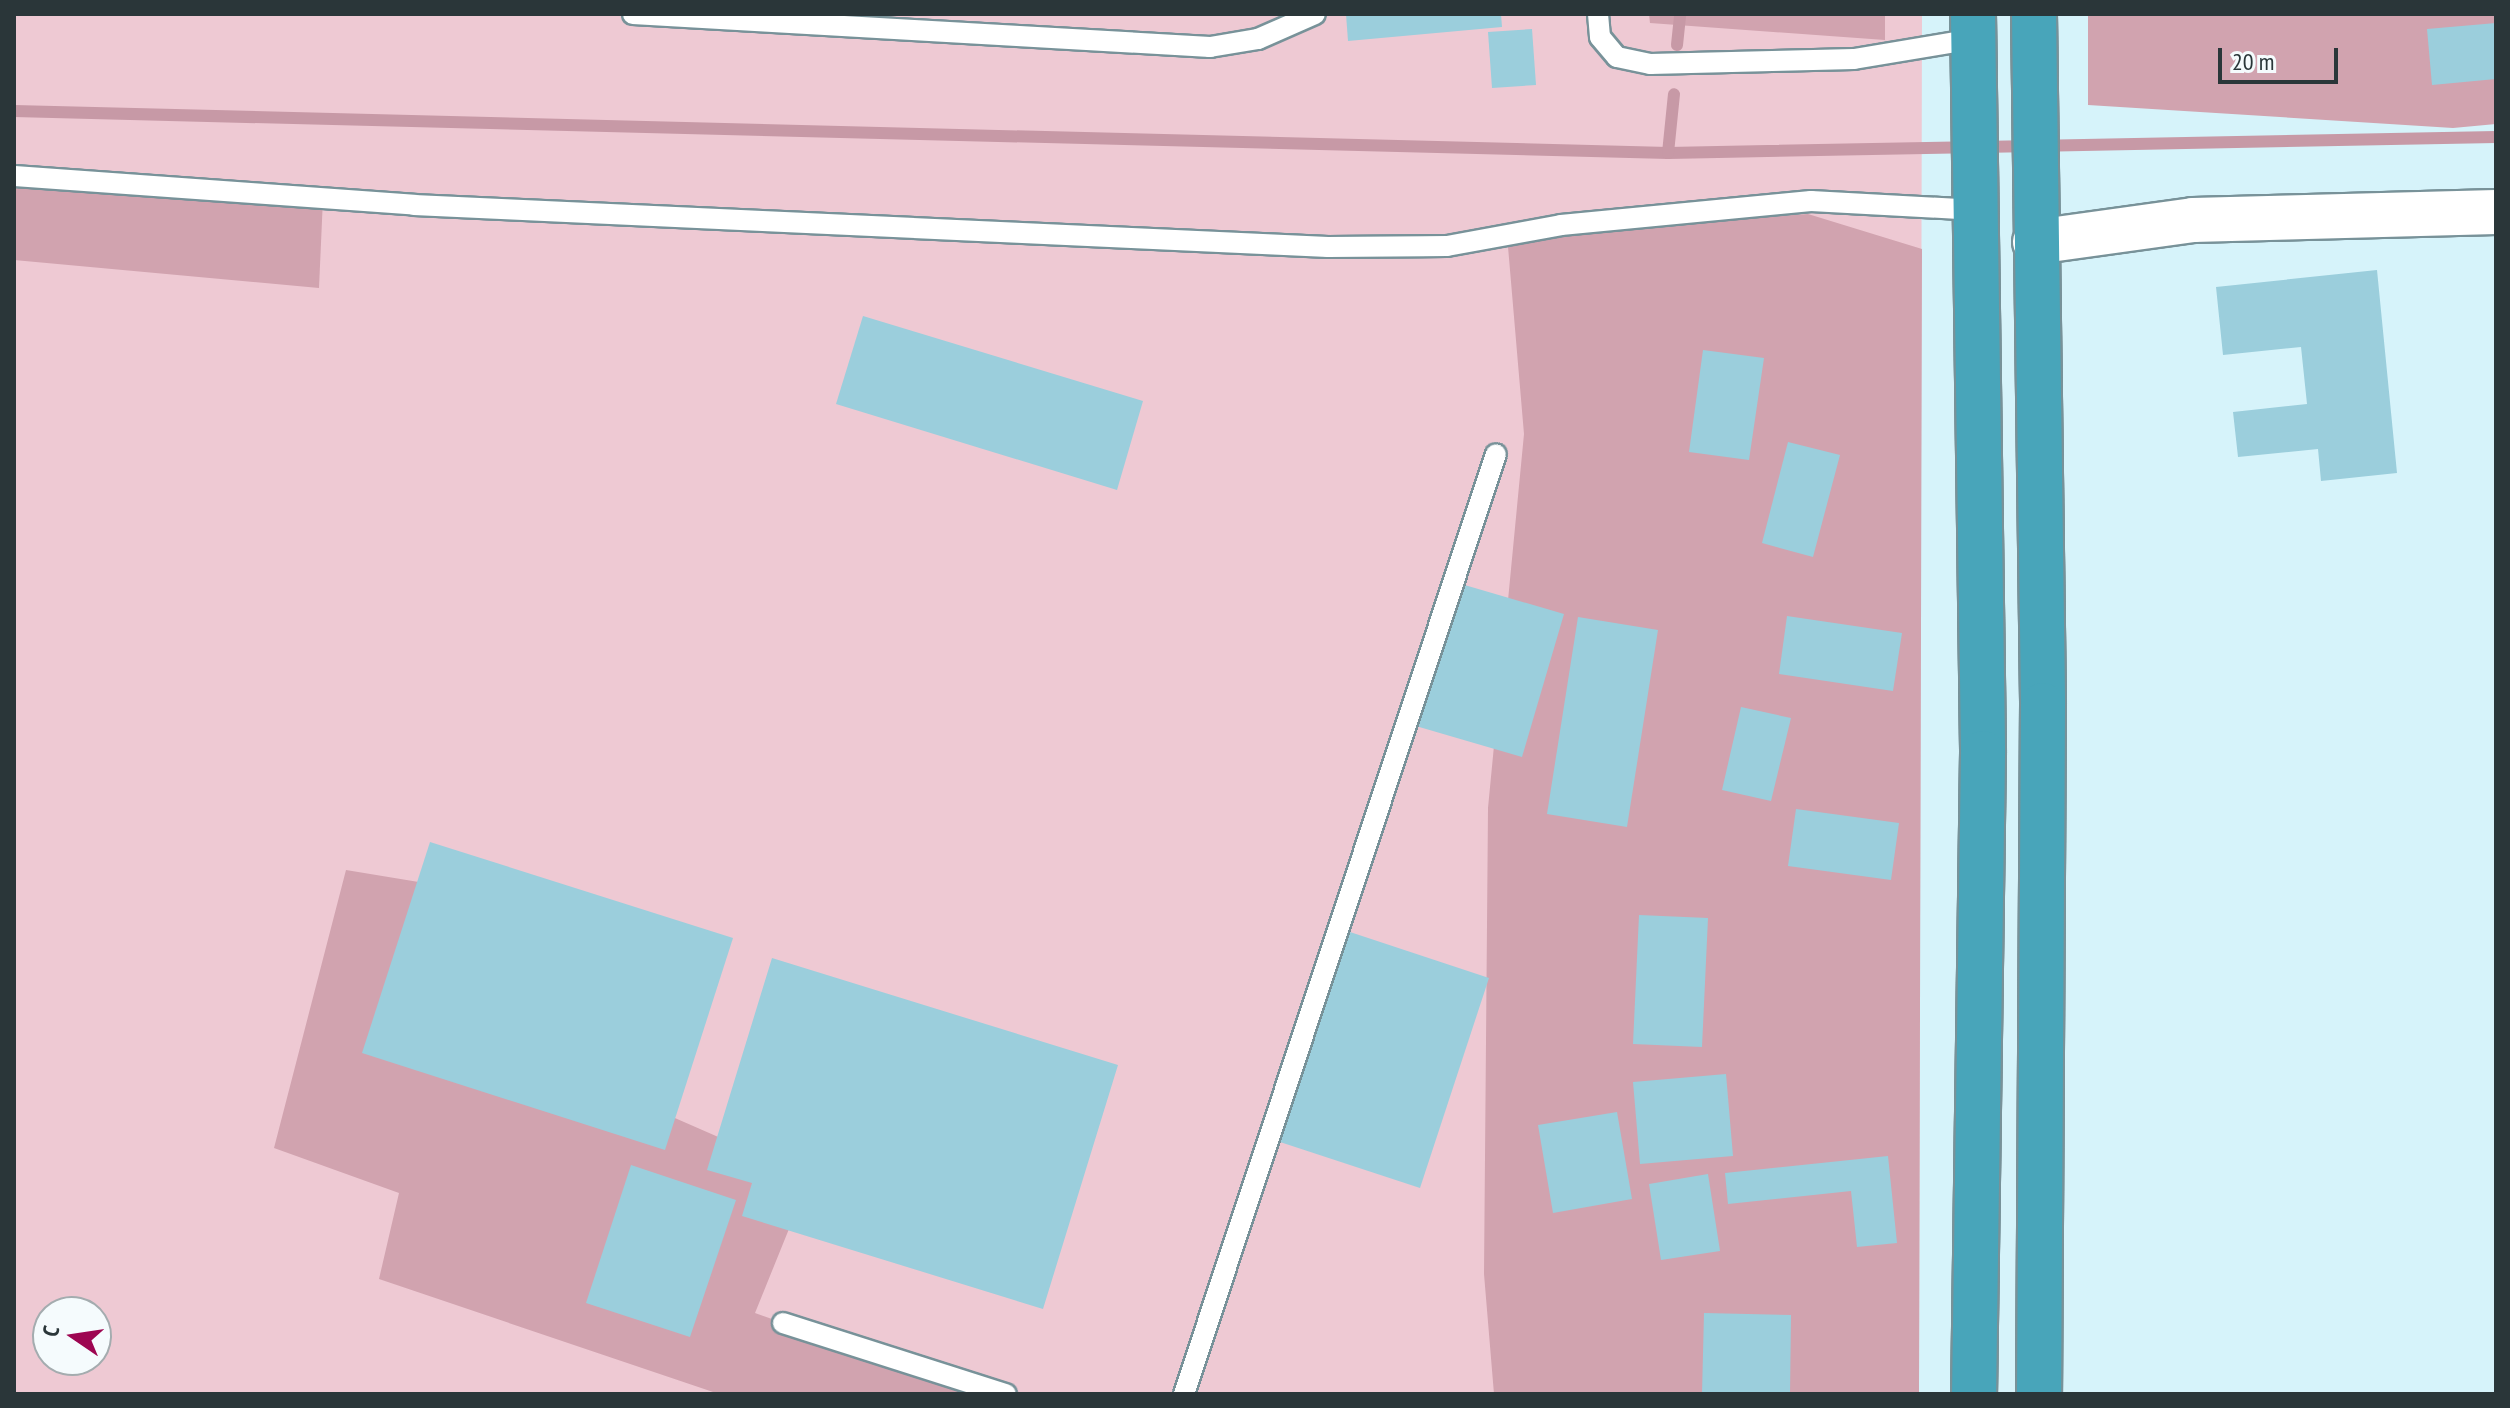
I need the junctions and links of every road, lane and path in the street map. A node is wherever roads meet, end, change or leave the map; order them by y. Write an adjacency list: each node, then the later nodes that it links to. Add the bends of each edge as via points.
1 (633, 14): 2 (lane, via 1210,47 1258,39)
2 (1315, 14)
3 (1598, 14): 5 (lane, via 1600,37 1617,57 1650,64 1854,59)
4 (2034, 14): 9 (highway)
5 (1974, 27): 7 (highway)
6 (14, 176): 7 (lane, via 414,205 1328,247 1447,246 1561,225 1811,201)
7 (1977, 202): 14 (highway, via 1983,753)
8 (2496, 212): 9 (street)
9 (2035, 222): 15 (highway, via 2043,705)
10 (1496, 454): 13 (lane)
11 (783, 1323): 12 (lane)
12 (1006, 1394)
13 (1184, 1394)
14 (1974, 1394)
15 (2039, 1394)

